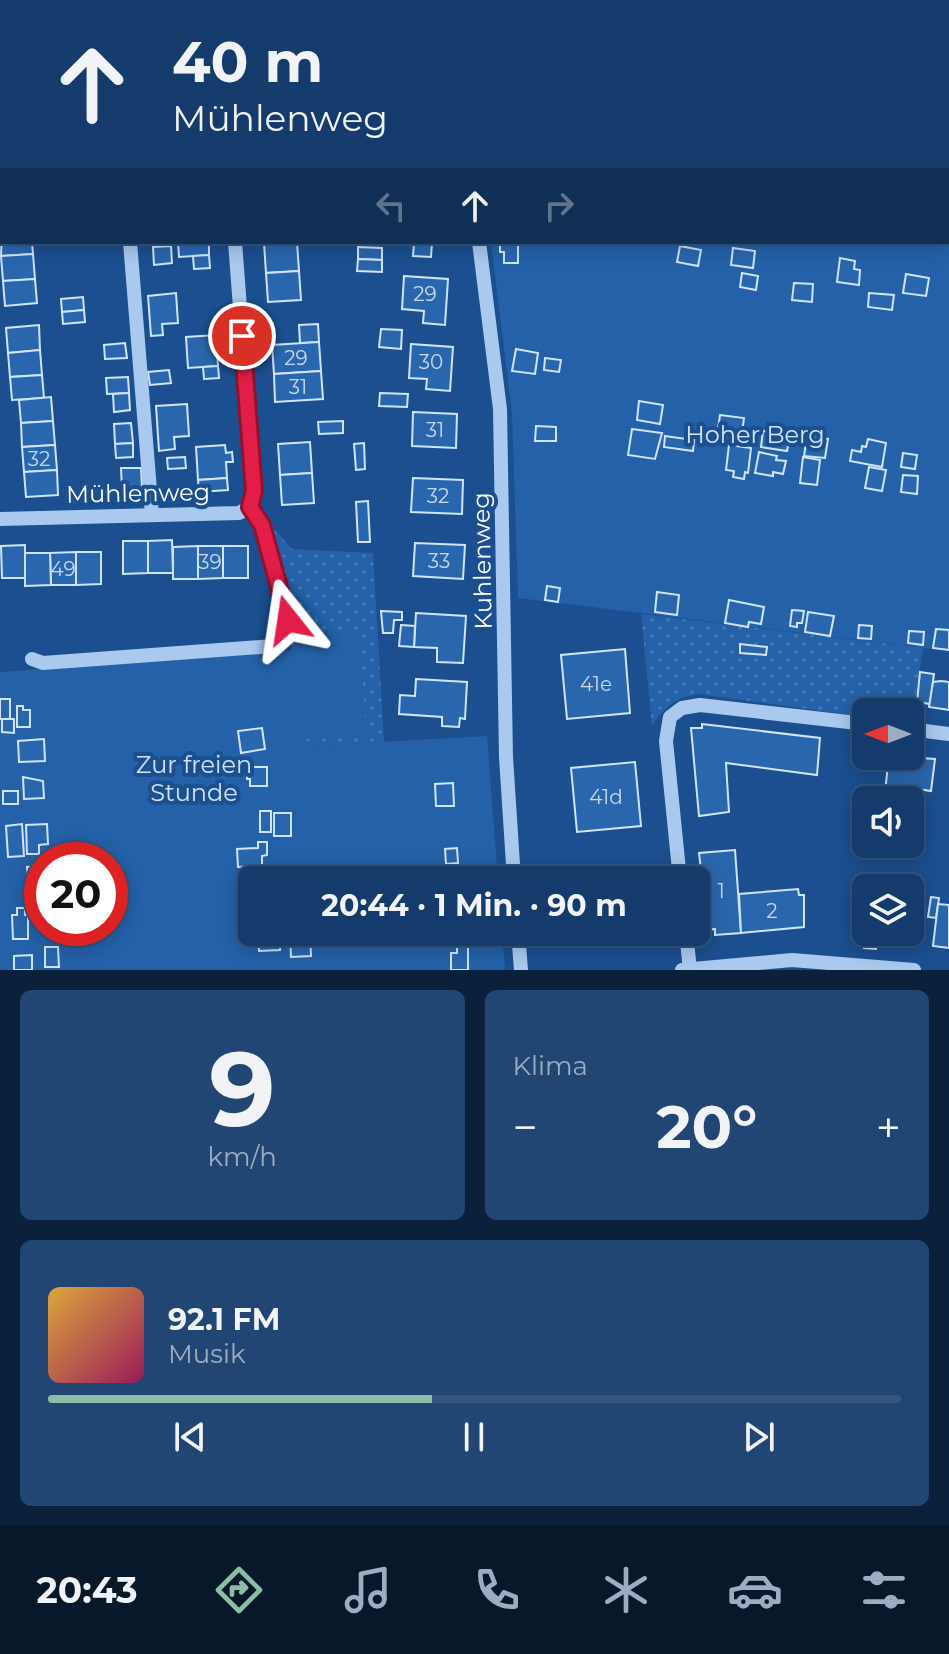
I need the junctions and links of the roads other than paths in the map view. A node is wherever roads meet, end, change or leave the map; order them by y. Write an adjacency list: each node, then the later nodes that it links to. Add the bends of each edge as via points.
1 (130, 244): 5 (street)
2 (235, 244): 4 (street, via 254,491)
3 (479, 244): 11 (street, Kuhlenweg, via 500,409)
4 (250, 507): 5 (street, Mühlenweg, via 239,513); 7 (street, via 262,525 288,620 281,641 273,646 43,663)
5 (152, 515): 6 (street, Mühlenweg)
6 (0, 519)
7 (32, 659)
8 (852, 722): 12 (street, via 700,705 670,717 666,741)
9 (924, 731): 10 (street)
10 (949, 734)
11 (513, 866)
12 (679, 866)
13 (519, 946): 15 (street)
14 (687, 946): 17 (street)
15 (521, 970)
16 (682, 970): 17 (street)
17 (690, 970): 18 (street, via 804,960)
18 (914, 970)

